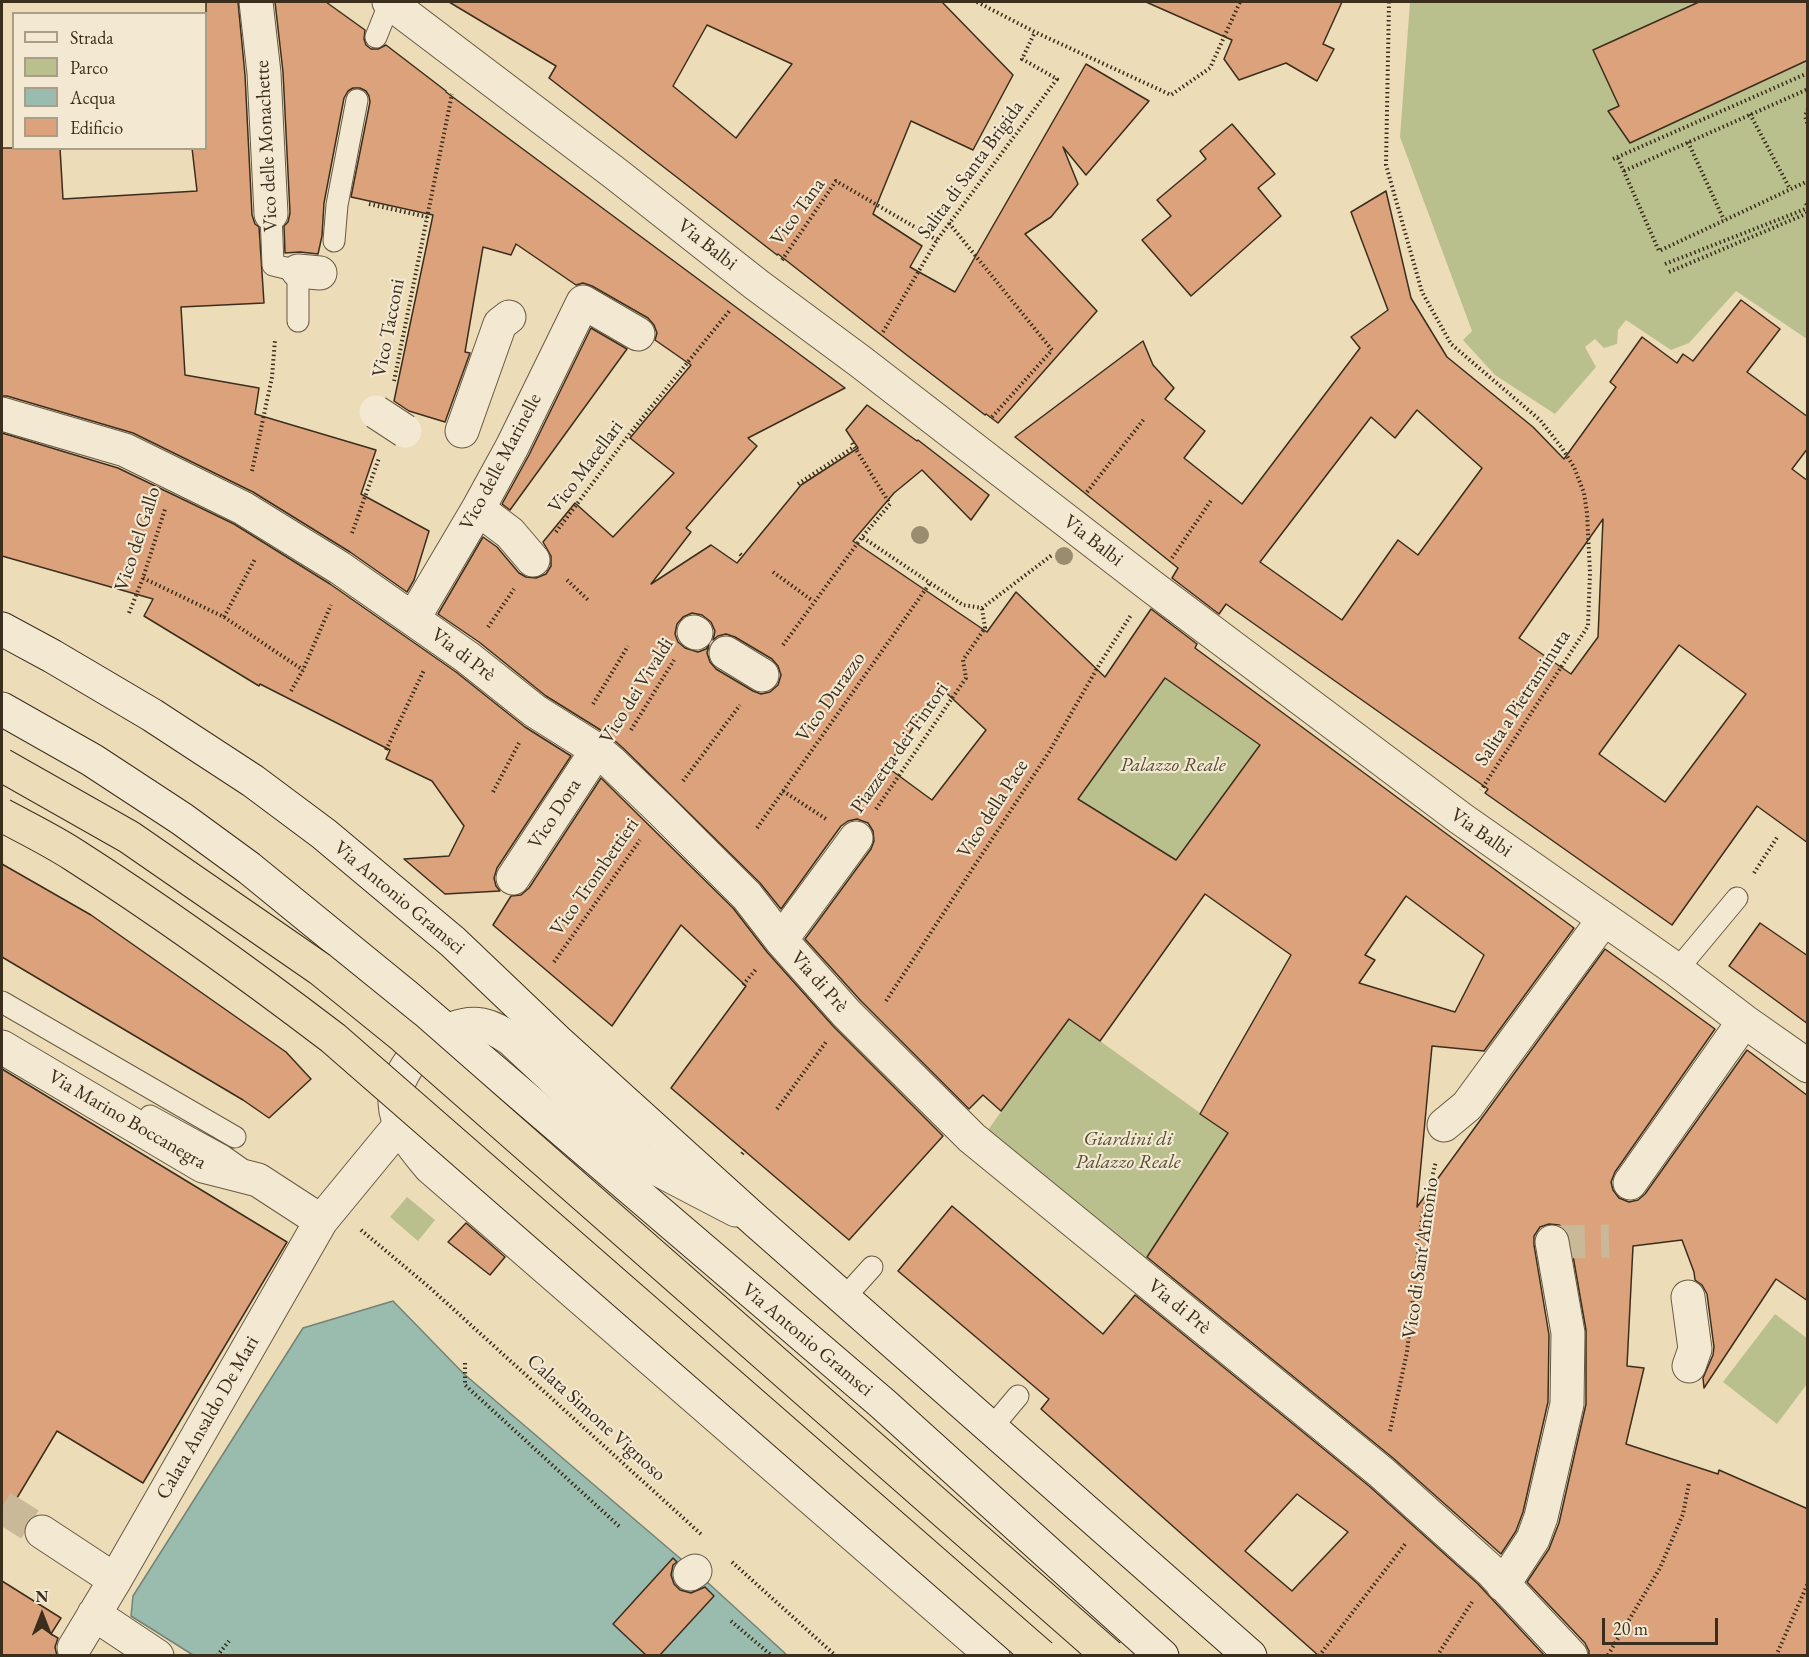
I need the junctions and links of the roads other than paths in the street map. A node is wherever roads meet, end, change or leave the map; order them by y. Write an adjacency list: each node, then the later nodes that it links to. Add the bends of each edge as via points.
1 (256, 2): 5 (street, Vico delle Monachette)
2 (389, 2): 3 (lane); 27 (street, Via Balbi, via 861,362 1117,570)
3 (376, 38)
4 (357, 100): 6 (lane)
5 (271, 214): 8 (lane, Vico delle Monachette, via 273,265 309,272)
6 (334, 241)
7 (509, 318): 13 (street, via 500,324)
8 (298, 321)
9 (638, 334): 14 (street, Vico delle Marinelle, via 583,302)
10 (376, 412): 12 (street, bridge)
11 (2, 414): 16 (street, Via di Prè, via 125,450 243,508)
12 (405, 430)
13 (462, 431)
14 (478, 509): 15 (street, via 510,533); 16 (street, Vico delle Marinelle)
15 (534, 560)
16 (413, 619): 21 (street, Via di Prè, via 535,711)
17 (2, 629): 42 (street, Via Antonio Gramsci, via 152,715 253,781 324,834 464,953)
18 (726, 653): 19 (street)
19 (762, 675)
20 (2, 709): 33 (street, Via Antonio Gramsci, via 92,760 192,826 249,868)
21 (594, 749): 25 (street, Vico Dora); 28 (street, Via di Prè, via 747,896)
22 (2, 765): 58 (highway, bridge, via 129,837 320,969 404,1038)
23 (2, 815): 57 (highway, bridge, via 72,854 174,921 333,1038)
24 (856, 838): 28 (street)
25 (513, 878)
26 (1737, 898): 29 (lane)
27 (1604, 919): 29 (street, Via Balbi); 37 (street, via 1467,1106)
28 (781, 940): 51 (street, Via di Prè, via 856,1023 972,1138 1382,1472)
29 (1677, 970): 31 (street, Via Balbi)
30 (2, 1002): 38 (lane)
31 (1744, 1021): 35 (street, Via Balbi); 40 (street)
32 (2, 1030): 39 (lane, via 223,1156)
33 (446, 1031): 36 (street, Via Antonio Gramsci, via 426,1045 403,1072 395,1104); 42 (street, Via Antonio Gramsci, via 469,1025 499,1030 640,1160); 59 (street, Via Antonio Gramsci, via 882,1403)
34 (2, 1047): 39 (street, Via Marino Boccanegra, via 203,1166)
35 (1808, 1066)
36 (400, 1125): 41 (street, Calata Ansaldo De Mari); 56 (street, Via Antonio Gramsci, via 413,1147 439,1174)
37 (1444, 1125)
38 (235, 1137)
39 (258, 1180): 41 (street, Via Marino Boccanegra)
40 (1630, 1183)
41 (327, 1214): 52 (street, Calata Ansaldo De Mari)
42 (756, 1221): 46 (street, Via Antonio Gramsci)
43 (1552, 1242): 51 (street, via 1568,1333 1568,1404 1533,1539)
44 (872, 1268): 46 (lane)
45 (1688, 1297): 47 (street, via 1695,1349)
46 (844, 1298): 49 (street, Via Antonio Gramsci)
47 (1689, 1366)
48 (1018, 1396): 49 (lane)
49 (992, 1427): 60 (street, Via Antonio Gramsci)
50 (42, 1532): 52 (street)
51 (1497, 1578): 61 (street, Via di Prè)
52 (116, 1580): 53 (street, Calata Ansaldo De Mari)
53 (94, 1614): 54 (street, Calata Ansaldo De Mari); 55 (street)
54 (74, 1648)
55 (157, 1656)
56 (993, 1656)
57 (1041, 1656)
58 (1109, 1656)
59 (1162, 1656)
60 (1250, 1656)
61 (1571, 1656)

